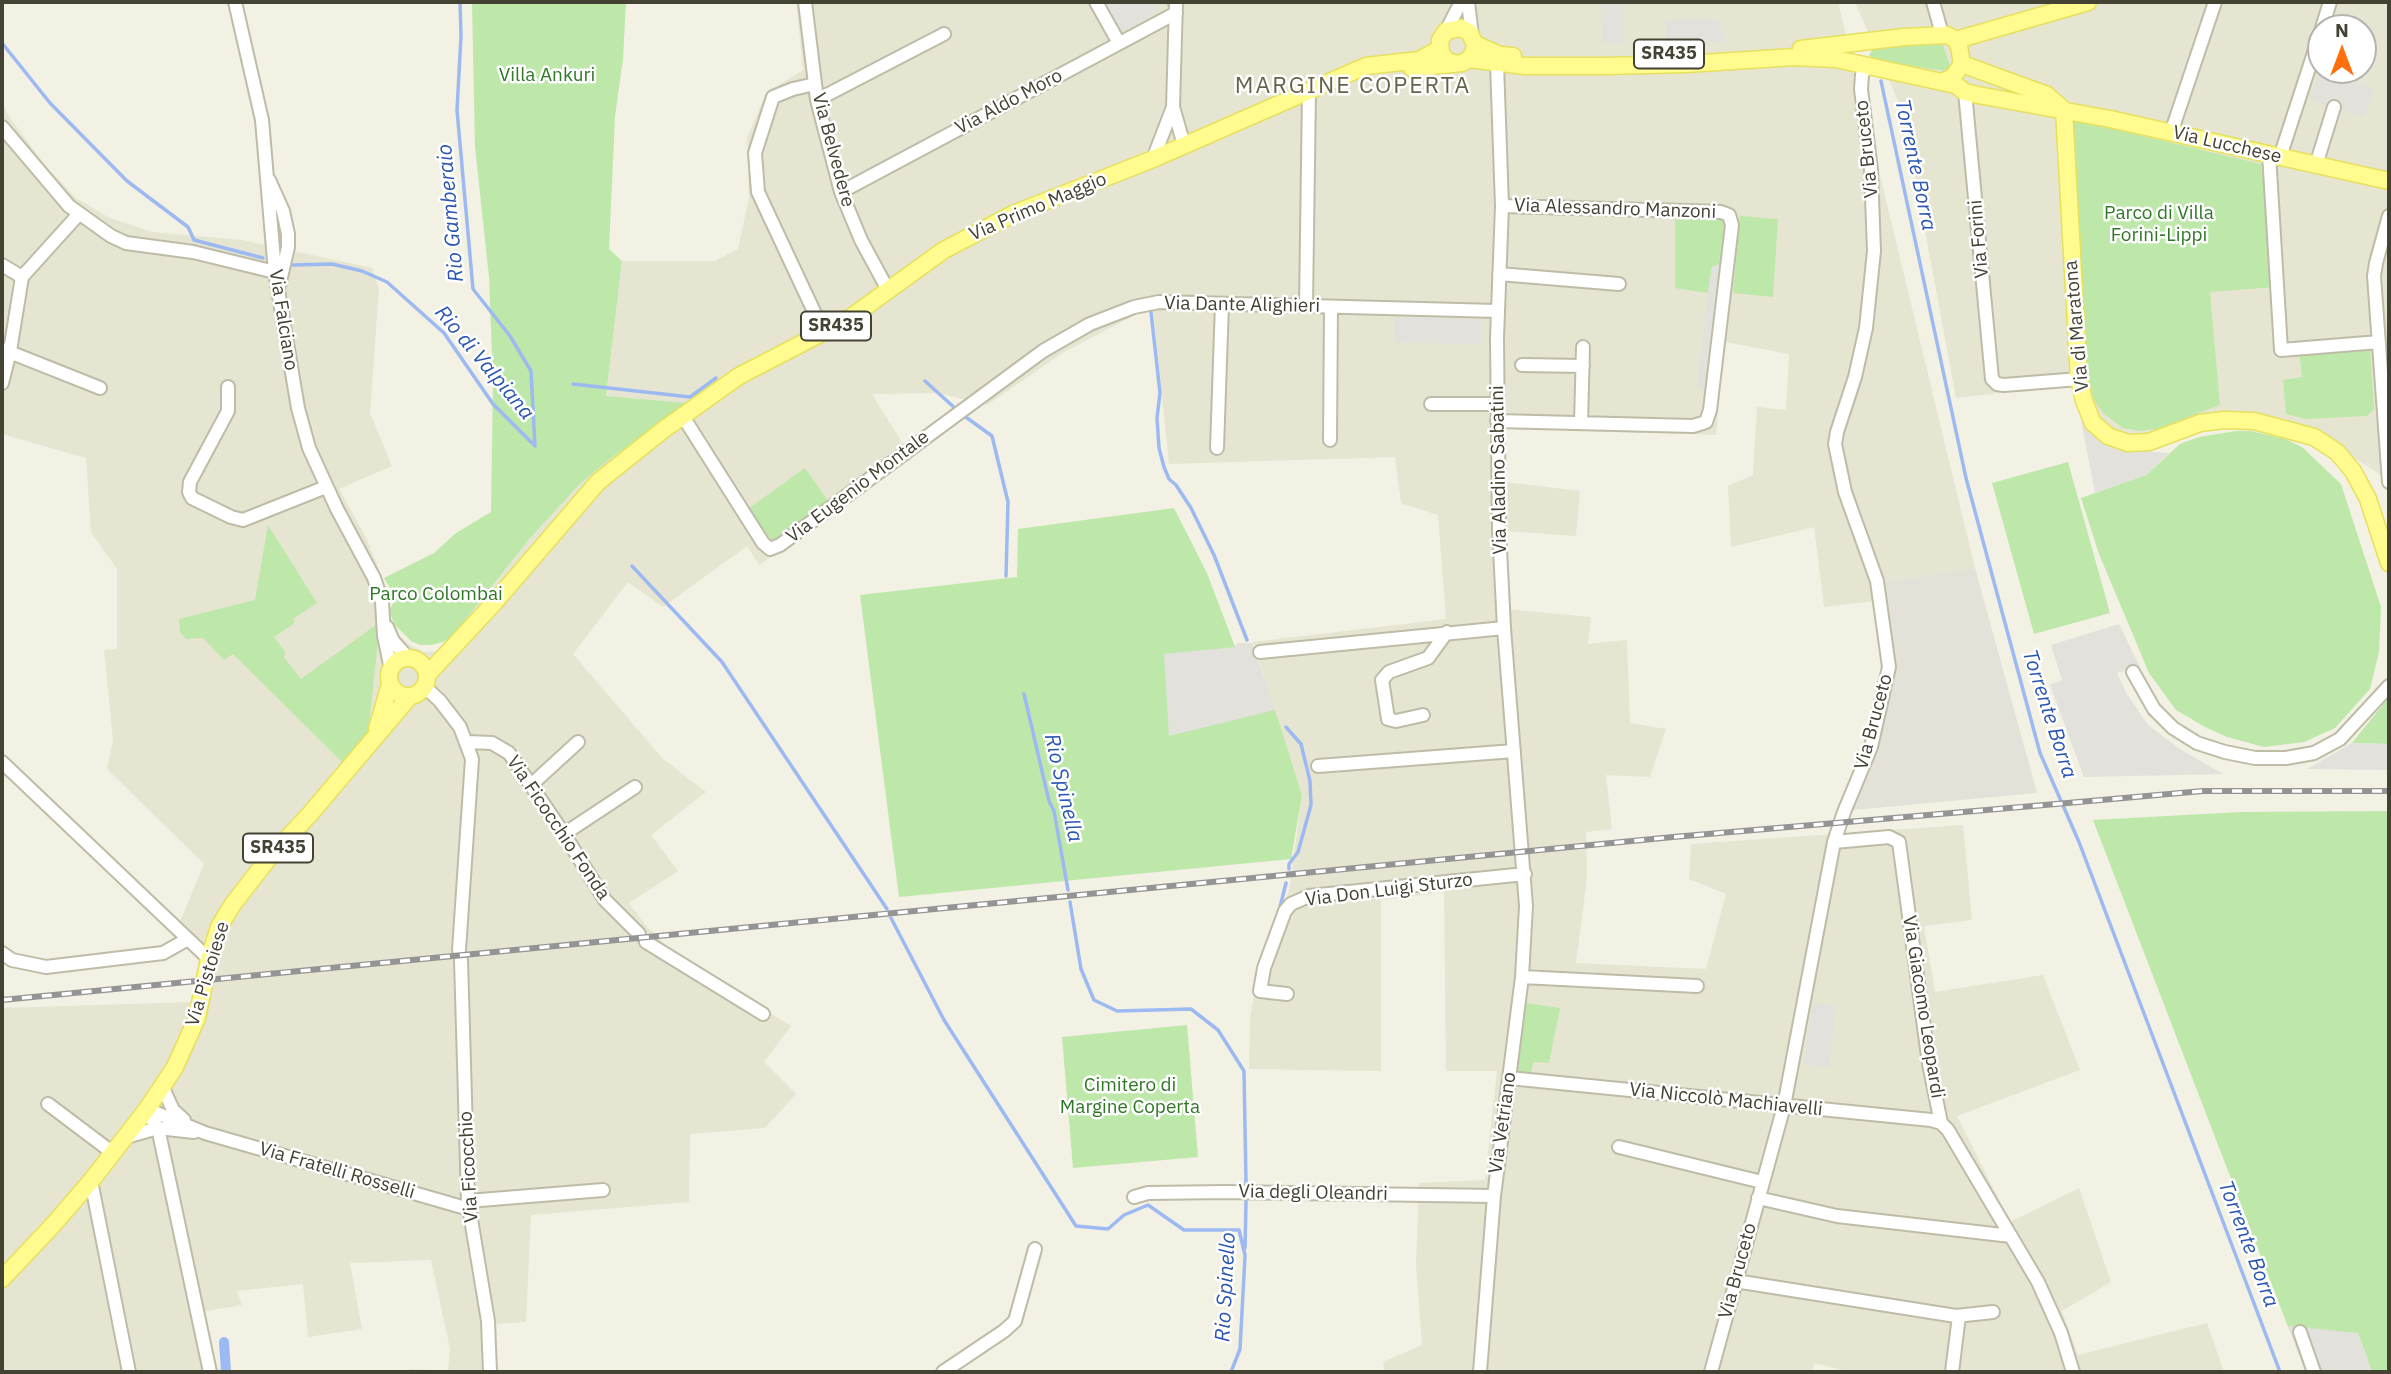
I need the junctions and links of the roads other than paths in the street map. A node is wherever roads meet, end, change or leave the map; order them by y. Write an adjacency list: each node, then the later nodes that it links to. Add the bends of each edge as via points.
1 (235, 2): 37 (street, Via Falciano, via 261,120)
2 (805, 2): 24 (street, Via Belvedere)
3 (1096, 2): 15 (street)
4 (1461, 2): 10 (street)
5 (1468, 2): 13 (street)
6 (1933, 2): 12 (street)
7 (2088, 2): 12 (main road)
8 (2215, 2): 32 (street)
9 (1176, 7): 15 (street, Via Aldo Moro); 28 (street)
10 (1446, 31): 13 (main road, SR435, via 1461,28); 16 (main road)
11 (944, 34): 27 (street)
12 (1949, 37): 14 (main road); 19 (main road, via 1962,52)
13 (1474, 40): 14 (main road, SR435, via 1500,55 1586,57 1772,52); 17 (main road, via 1474,54)
14 (1864, 41): 20 (main road)
15 (1119, 43): 39 (street, Via Aldo Moro)
16 (1439, 49): 17 (main road, via 1446,60); 22 (main road, via 1419,60 1371,65)
17 (1461, 61): 18 (main road, SR435); 22 (main road, SR435)
18 (1497, 64): 20 (main road, SR435, via 1606,66 1822,57); 40 (street, Via Aladino Sabatini)
19 (1962, 64): 23 (main road, via 1953,77); 30 (main road, via 2047,95)
20 (1863, 65): 23 (main road); 97 (street, Via Bruceto, via 1874,251 1866,328 1835,444 1845,492 1875,571 1889,667 1871,747)
21 (2307, 67): 34 (street)
22 (1354, 73): 25 (main road, Via Primo Maggio / SR435)
23 (1942, 82): 26 (main road, Via Lucchese)
24 (815, 84): 27 (street, Via Belvedere); 54 (street, via 773,97 755,153 758,192)
25 (1309, 91): 33 (main road, Via Primo Maggio / SR435); 51 (street)
26 (1965, 92): 30 (main road, Via Lucchese); 60 (street, Via Forini, via 1992,379 1997,384)
27 (817, 100): 39 (street, Via Belvedere)
28 (1173, 107): 33 (street); 35 (street)
29 (2334, 107): 36 (street)
30 (2064, 110): 32 (main road, Via Lucchese); 60 (main road, Via di Maratona)
31 (2, 127): 41 (street)
32 (2171, 133): 34 (main road, Via Lucchese)
33 (1184, 145): 35 (main road, Via Primo Maggio / SR435)
34 (2274, 156): 36 (main road, Via Lucchese); 55 (street, via 2281,350)
35 (1153, 159): 48 (main road, Via Primo Maggio / SR435, via 1013,214 944,250)
36 (2316, 165): 38 (main road, Via Lucchese)
37 (267, 173): 44 (street, Via Falciano); 49 (street, via 288,234)
38 (2389, 181)
39 (841, 192): 48 (street, Via Belvedere)
40 (1502, 206): 45 (street, Via Aladino Sabatini); 69 (street, Via Alessandro Manzoni, via 1721,212 1731,218 1708,418 1693,426)
41 (78, 215): 44 (street, via 126,243 193,252); 46 (street)
42 (2389, 216): 55 (street, via 2374,270)
43 (2, 265): 46 (street)
44 (275, 272): 49 (street, Via Falciano)
45 (1499, 274): 47 (street); 53 (street, Via Aladino Sabatini)
46 (22, 277): 57 (street)
47 (1619, 284)
48 (888, 290): 54 (main road, Via Primo Maggio / SR435)
49 (278, 292): 73 (street, Via Falciano, via 300,419)
50 (1222, 303): 51 (street, Via Dante Alighieri); 64 (street, Via Dante Alighieri, via 1150,303 1099,320 1043,351); 71 (street)
51 (1307, 306): 52 (street, Via Dante Alighieri)
52 (1331, 307): 53 (street, Via Dante Alighieri); 70 (street)
53 (1497, 310): 66 (street, Via Aladino Sabatini)
54 (824, 333): 67 (main road, Via Primo Maggio / SR435, via 739,376)
55 (2379, 342): 72 (street)
56 (1583, 347): 59 (street)
57 (6, 350): 61 (street); 63 (street)
58 (1522, 365): 59 (street)
59 (1583, 366): 69 (street)
60 (2079, 379): 75 (main road, Via di Maratona, via 2093,423 2108,436 2128,443 2149,442 2224,420 2254,421 2314,438 2337,452 2353,471)
61 (2, 383)
62 (228, 387): 73 (street, via 228,411 190,482 192,498 243,520)
63 (100, 388)
64 (972, 401): 67 (street, Via Eugenio Montale, via 770,549)
65 (1431, 404): 66 (street)
66 (1497, 404): 68 (street, Via Aladino Sabatini)
67 (682, 415): 74 (main road, Via Primo Maggio / SR435, via 598,482)
68 (1497, 421): 69 (street, Via Alessandro Manzoni); 77 (street, Via Aladino Sabatini)
69 (1581, 423)
70 (1329, 440)
71 (1217, 448)
72 (2389, 482)
73 (326, 487): 76 (street, Via Falciano, via 374,578)
74 (548, 538): 79 (main road, Via Pistoiese / SR435)
75 (2388, 555)
76 (384, 622): 81 (street, Via Falciano, via 393,641); 83 (street, Via Falciano)
77 (1504, 628): 78 (street); 91 (street, Via Aladino Sabatini)
78 (1447, 632): 80 (street); 87 (street, via 1428,658 1383,677 1388,719)
79 (450, 651): 81 (main road); 84 (main road, Via Pistoiese / SR435)
80 (1260, 652)
81 (412, 659): 83 (main road, via 398,661); 84 (main road, via 424,666)
82 (2133, 672): 85 (street, via 2154,709 2173,728 2197,743 2255,758 2314,753 2340,739)
83 (390, 676): 86 (main road, via 396,693); 88 (main road, Via Pistoiese / SR435)
84 (426, 681): 86 (main road, Via Pistoiese, via 421,692); 90 (street, Via Ficocchio)
85 (2389, 686)
86 (410, 696): 88 (main road, Via Pistoiese / SR435)
87 (1423, 715)
88 (372, 742): 101 (main road, Via Pistoiese / SR435, via 233,904 219,927)
89 (578, 742): 94 (street)
90 (467, 743): 94 (street, Via Ficocchio Fonda, via 492,743 504,749); 123 (street, Via Ficocchio, via 471,765 460,955)
91 (1514, 751): 93 (street); 98 (street, Via Aladino Sabatini)
92 (2, 762): 99 (street)
93 (1318, 766)
94 (531, 785): 96 (street, Via Ficocchio Fonda)
95 (635, 788): 96 (street)
96 (564, 834): 105 (street, Via Ficocchio Fonda, via 608,904 643,938)
97 (1834, 842): 109 (street, Via Bruceto); 111 (street, Via Giacomo Leopardi, via 1889,837 1899,842)
98 (1525, 874): 102 (street, Via Vetriano); 104 (street, Via Don Luigi Sturzo, via 1309,896 1291,904 1264,968 1261,991)
99 (188, 939): 100 (street, via 163,953 46,967 12,960); 101 (street)
100 (2, 953)
101 (209, 959): 107 (main road, Via Pistoiese / SR435, via 197,1018)
102 (1522, 977): 103 (street); 106 (street, Via Vetriano)
103 (1697, 986)
104 (1287, 994)
105 (763, 1014)
106 (1509, 1078): 109 (street, Via Niccolò Machiavelli); 120 (street, Via Vetriano)
107 (162, 1086): 110 (main road, Via Pistoiese / SR435); 113 (street, Via Fratelli Rosselli, via 173,1110)
108 (48, 1104): 116 (street)
109 (1784, 1106): 111 (street, Via Niccolò Machiavelli); 118 (street, Via Bruceto)
110 (147, 1108): 112 (street); 113 (street, Via Fratelli Rosselli); 114 (main road, Via Pistoiese / SR435)
111 (1941, 1123): 124 (street, Via Giacomo Leopardi)
112 (158, 1128): 113 (street, Via Fratelli Rosselli); 114 (street, Via Fratelli Rosselli); 132 (street)
113 (205, 1133): 123 (street, Via Fratelli Rosselli)
114 (125, 1137): 116 (main road, Via Pistoiese / SR435)
115 (1619, 1147): 118 (street)
116 (113, 1153): 117 (main road, Via Pistoiese / SR435)
117 (91, 1181): 126 (main road, Via Pistoiese / SR435); 131 (street)
118 (1762, 1182): 122 (street, Via Bruceto)
119 (603, 1190): 123 (street)
120 (1494, 1196): 121 (street, Via degli Oleandri, via 1225,1192); 135 (street, Via Vetriano)
121 (1134, 1197)
122 (1758, 1198): 124 (street, via 1837,1216); 127 (street, Via Bruceto)
123 (469, 1205): 133 (street, Via Ficocchio, via 488,1321)
124 (2011, 1236): 138 (street, Via Giacomo Leopardi, via 2038,1282)
125 (1035, 1249): 134 (street, via 1015,1321)
126 (2, 1279)
127 (1735, 1281): 129 (street); 136 (street, Via Bruceto)
128 (1993, 1312): 129 (street)
129 (1959, 1316): 137 (street)
130 (2300, 1332): 139 (street)
131 (129, 1372)
132 (209, 1372)
133 (490, 1372)
134 (943, 1372)
135 (1480, 1372)
136 (1710, 1372)
137 (1952, 1372)
138 (2073, 1372)
139 (2314, 1372)

